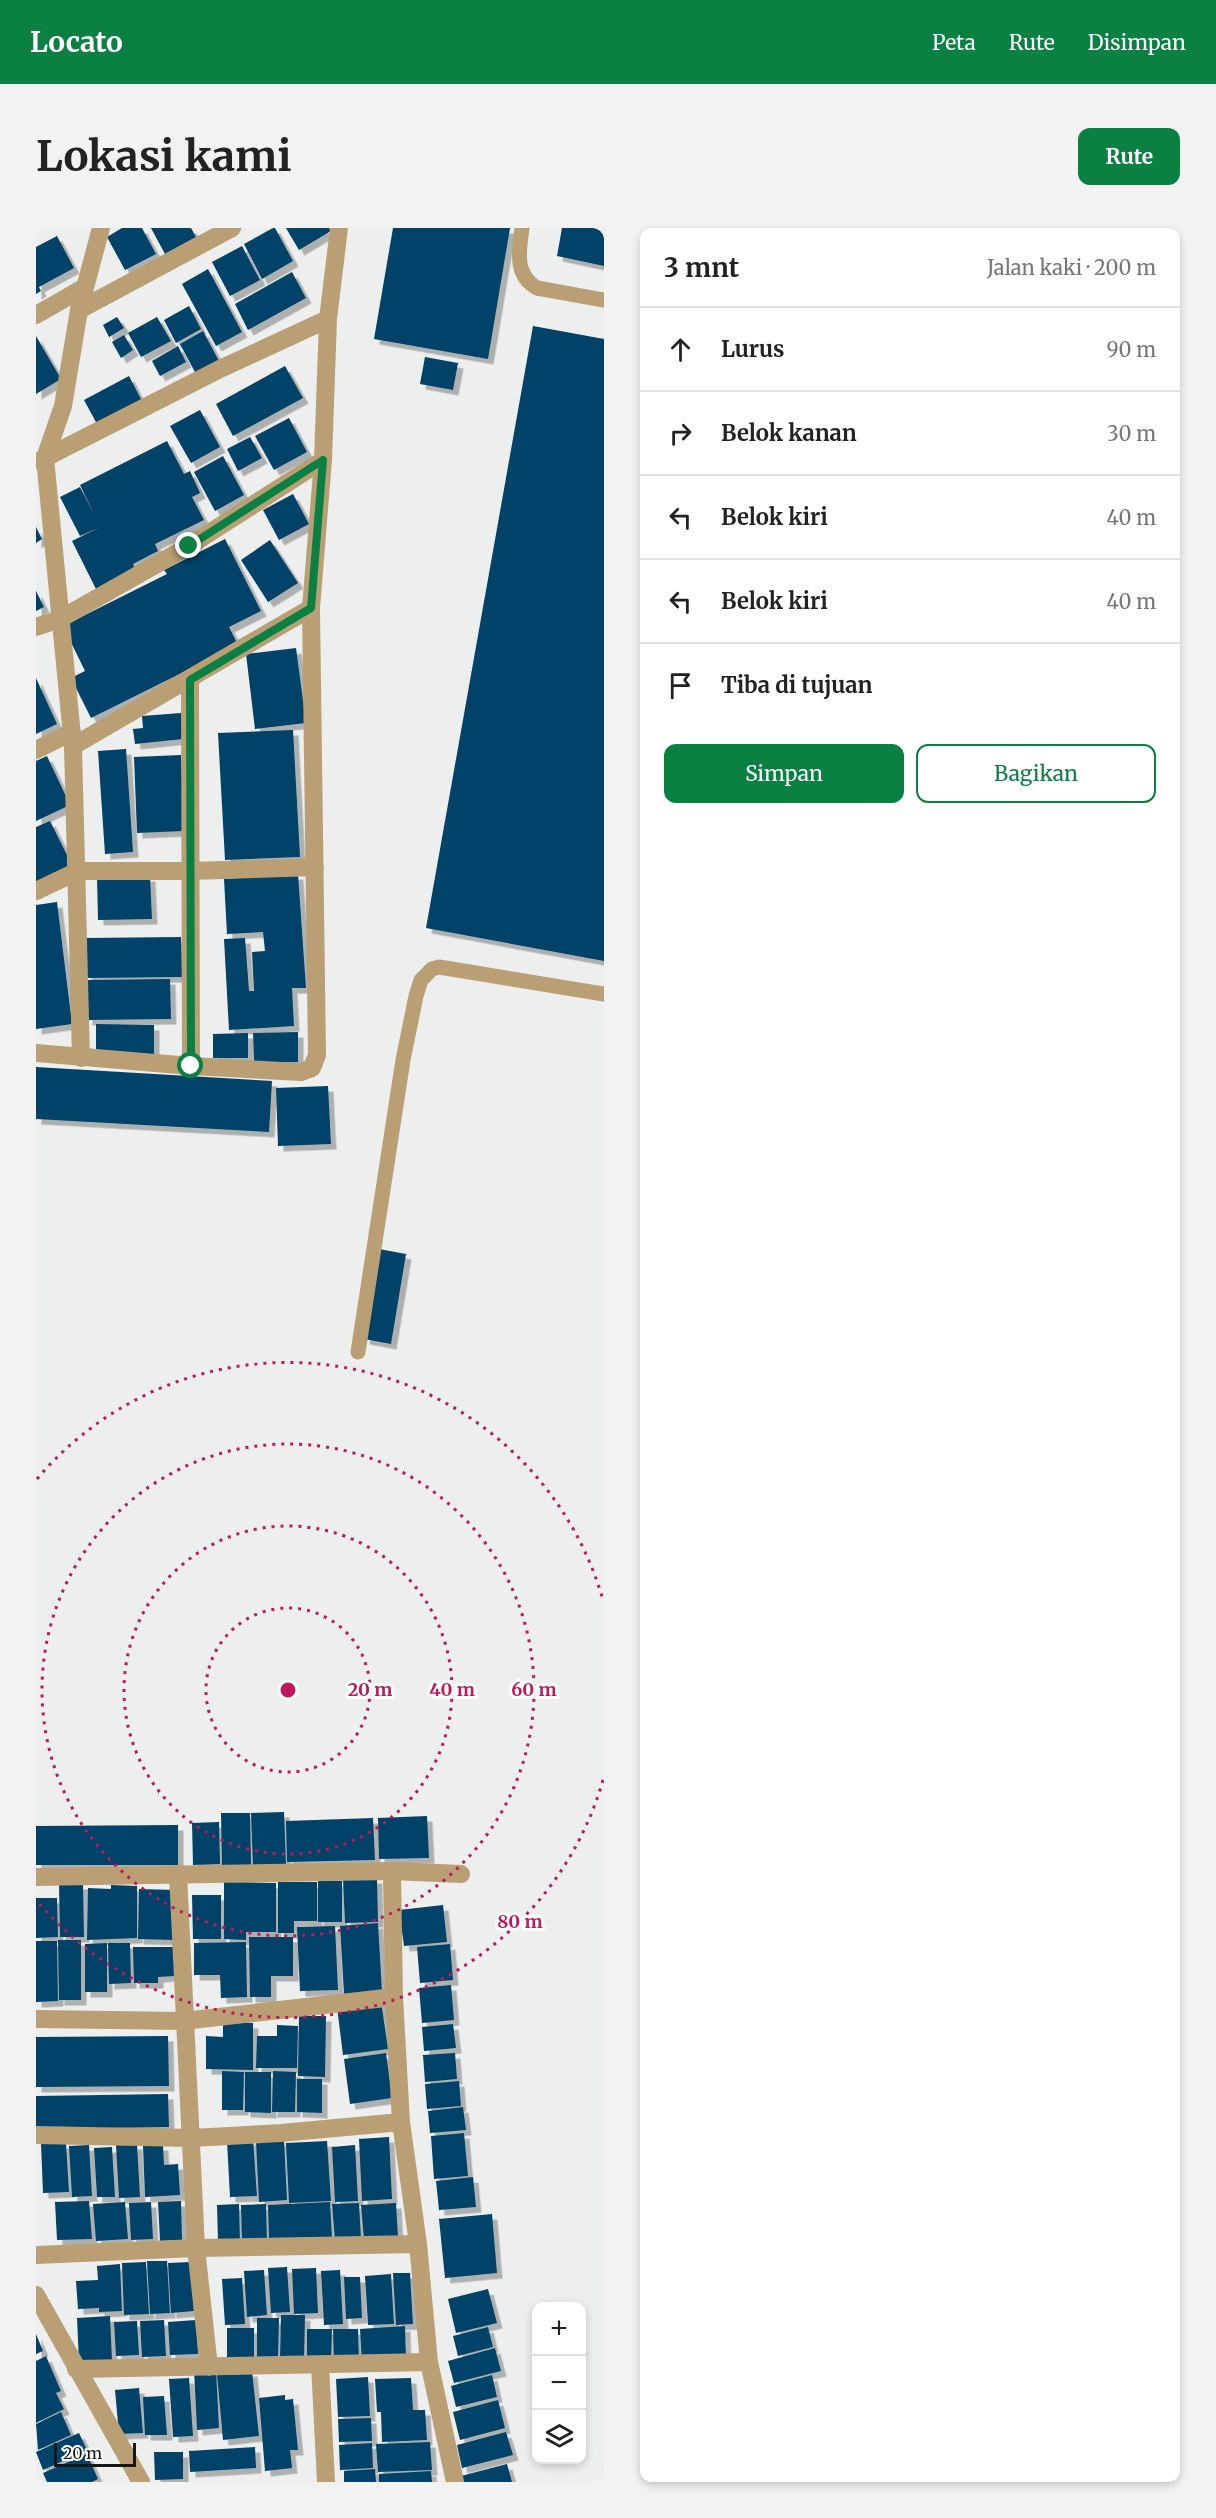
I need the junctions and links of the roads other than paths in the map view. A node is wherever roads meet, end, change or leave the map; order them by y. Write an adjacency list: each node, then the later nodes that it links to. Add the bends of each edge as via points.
1 (101, 228): 5 (street)
2 (232, 228): 7 (street)
3 (339, 228): 9 (street)
4 (522, 228): 6 (lane, via 520,267 528,283)
5 (85, 287): 7 (street); 8 (street)
6 (604, 300)
7 (79, 310): 11 (street, via 63,406)
8 (36, 315)
9 (328, 319): 10 (street); 11 (street)
10 (323, 460): 12 (street); 13 (street, via 189,546)
11 (40, 461): 13 (street)
12 (311, 608): 15 (street); 18 (street)
13 (60, 619): 14 (street); 16 (street)
14 (36, 627)
15 (190, 680): 16 (street); 20 (street)
16 (73, 739): 17 (street); 19 (street)
17 (36, 750)
18 (315, 867): 20 (street); 25 (street, via 315,1064 301,1072)
19 (78, 871): 20 (street); 21 (street); 24 (street)
20 (191, 871): 25 (street)
21 (36, 891)
22 (604, 994): 26 (lane, via 439,967 421,980 403,1060)
23 (36, 1053): 24 (street)
24 (81, 1058): 25 (street)
25 (191, 1066)
26 (358, 1352)
27 (392, 1871): 28 (street); 29 (street); 31 (street)
28 (178, 1874): 30 (street); 33 (street)
29 (461, 1874)
30 (36, 1877)
31 (394, 1997): 33 (street); 34 (street)
32 (36, 2019): 33 (street)
33 (183, 2021): 36 (street)
34 (401, 2122): 36 (street); 37 (street)
35 (36, 2135): 36 (street)
36 (192, 2138): 38 (street)
37 (418, 2244): 38 (street); 41 (street)
38 (196, 2248): 39 (street); 43 (street)
39 (36, 2255)
40 (36, 2295): 44 (street)
41 (429, 2362): 42 (street); 47 (street)
42 (320, 2365): 43 (street); 46 (street)
43 (209, 2367): 44 (street)
44 (76, 2368): 45 (street)
45 (141, 2482)
46 (326, 2482)
47 (455, 2482)

